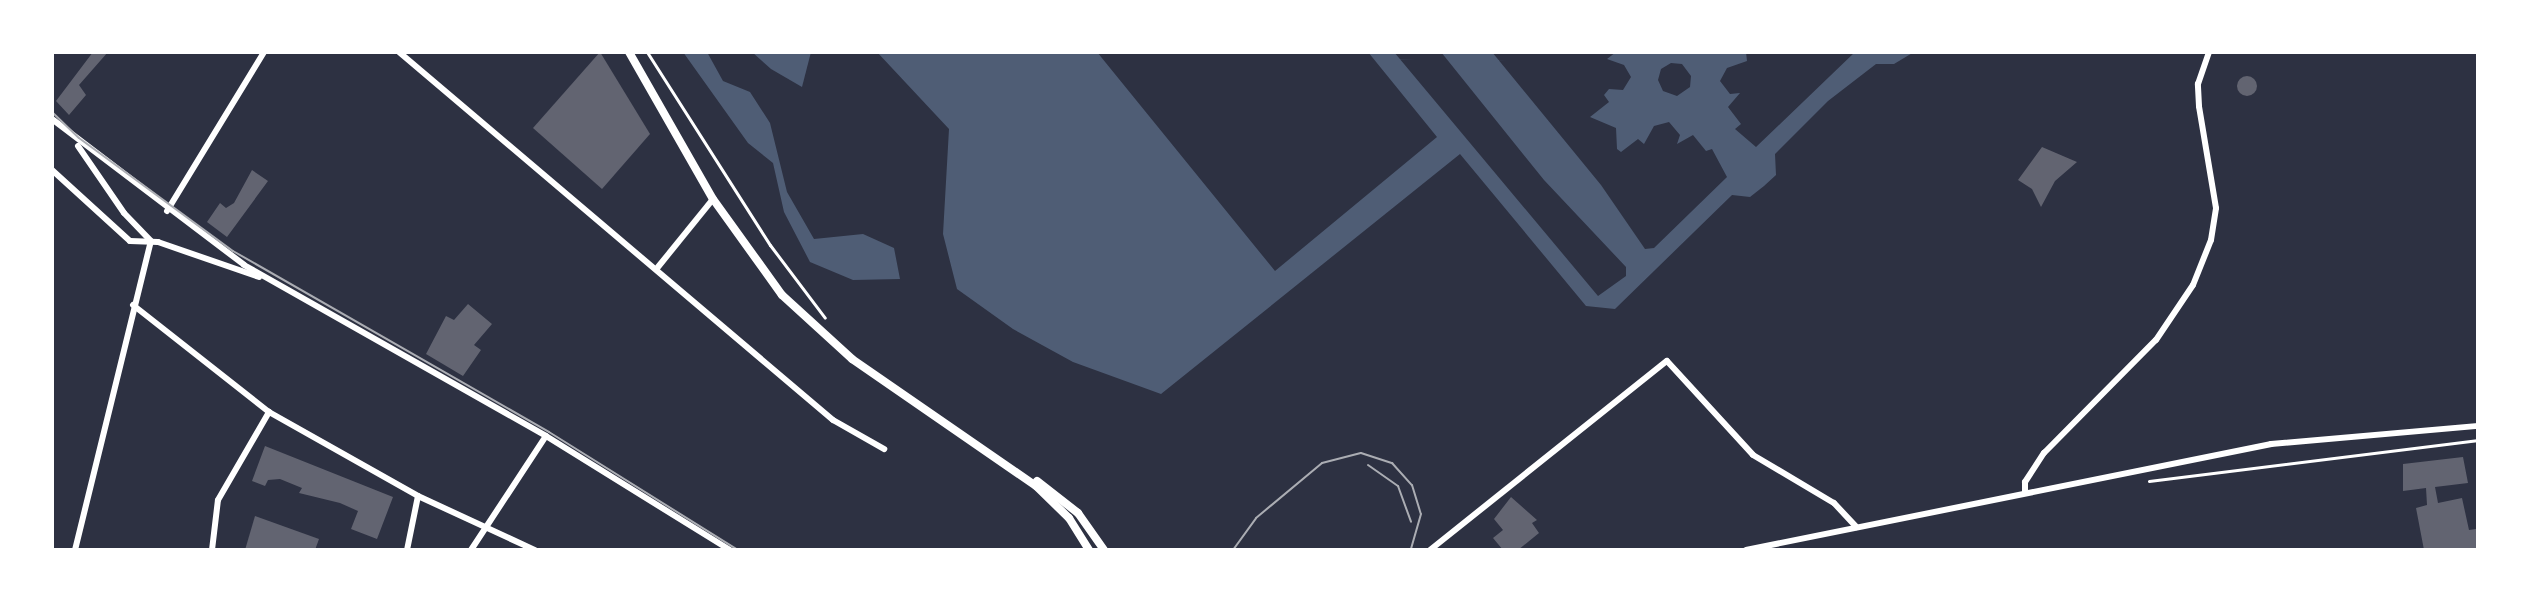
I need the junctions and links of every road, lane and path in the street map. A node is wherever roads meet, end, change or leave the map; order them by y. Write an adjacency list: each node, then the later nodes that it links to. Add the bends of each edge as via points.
1 (264, 52): 10 (street)
2 (399, 52): 12 (street)
3 (629, 52): 9 (street)
4 (647, 52): 15 (path, via 770,245)
5 (2209, 52): 23 (street, via 2198,84 2216,208 2211,240 2193,285 2156,340 2044,453 2025,482)
6 (52, 119): 7 (street)
7 (76, 142): 10 (street); 11 (street, via 124,213)
8 (52, 170): 11 (street, via 130,241)
9 (713, 199): 12 (street); 21 (street, via 782,295 824,336)
10 (167, 211): 13 (street)
11 (151, 241): 13 (street); 14 (street)
12 (658, 267): 20 (street, via 833,420)
13 (279, 284): 18 (street)
14 (133, 305): 16 (street); 27 (street)
15 (825, 318)
16 (269, 412): 24 (street); 28 (street, via 218,500)
17 (2478, 426): 23 (street, via 2271,444)
18 (546, 436): 26 (street); 32 (street)
19 (2478, 440): 22 (path)
20 (884, 449)
21 (1012, 467): 33 (street, via 1056,503); 34 (street, via 1063,499)
22 (2149, 481)
23 (2025, 493): 25 (street)
24 (418, 496): 26 (street); 29 (street)
25 (1856, 527): 35 (street, via 1834,503 1753,455 1667,361); 36 (street)
26 (486, 529): 30 (street); 31 (street)
27 (75, 550)
28 (212, 550)
29 (407, 550)
30 (471, 550)
31 (535, 550)
32 (730, 550)
33 (1089, 550)
34 (1104, 550)
35 (1430, 550)
36 (1746, 550)

